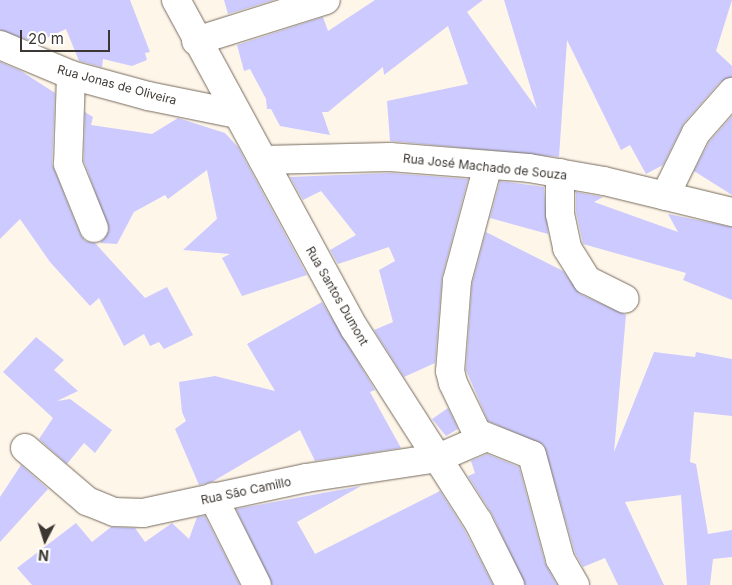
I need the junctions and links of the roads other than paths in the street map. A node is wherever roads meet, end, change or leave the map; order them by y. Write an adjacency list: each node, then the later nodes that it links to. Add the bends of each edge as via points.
1 (176, 0): 3 (street, Rua Santos Dumont)
2 (326, 0): 3 (street)
3 (196, 41): 7 (street, Rua Santos Dumont)
4 (0, 45): 5 (street, Rua Jonas de Oliveira)
5 (71, 75): 7 (street, Rua Jonas de Oliveira, via 148,96); 13 (street, via 68,164)
6 (732, 92): 11 (street, via 696,133)
7 (237, 114): 8 (street, Rua Santos Dumont)
8 (263, 160): 9 (street, Rua José Machado de Souza, via 390,157); 17 (street, Rua Santos Dumont, via 355,329)
9 (488, 165): 10 (street, Rua José Machado de Souza); 15 (street, via 457,281 450,371 473,428)
10 (560, 173): 11 (street, Rua José Machado de Souza); 14 (street, via 560,214 567,248 587,280)
11 (665, 196): 12 (street, Rua José Machado de Souza)
12 (732, 212)
13 (94, 228)
14 (625, 300)
15 (484, 438): 17 (street, Rua São Camillo); 19 (street, via 532,455)
16 (25, 448): 18 (street, Rua São Camillo, via 87,501 114,512 143,513)
17 (438, 458): 18 (street, Rua São Camillo, via 306,478); 21 (street, Rua Santos Dumont, via 478,521)
18 (213, 497): 20 (street)
19 (560, 559): 22 (street); 23 (street)
20 (257, 585)
21 (510, 585)
22 (552, 585)
23 (575, 585)

